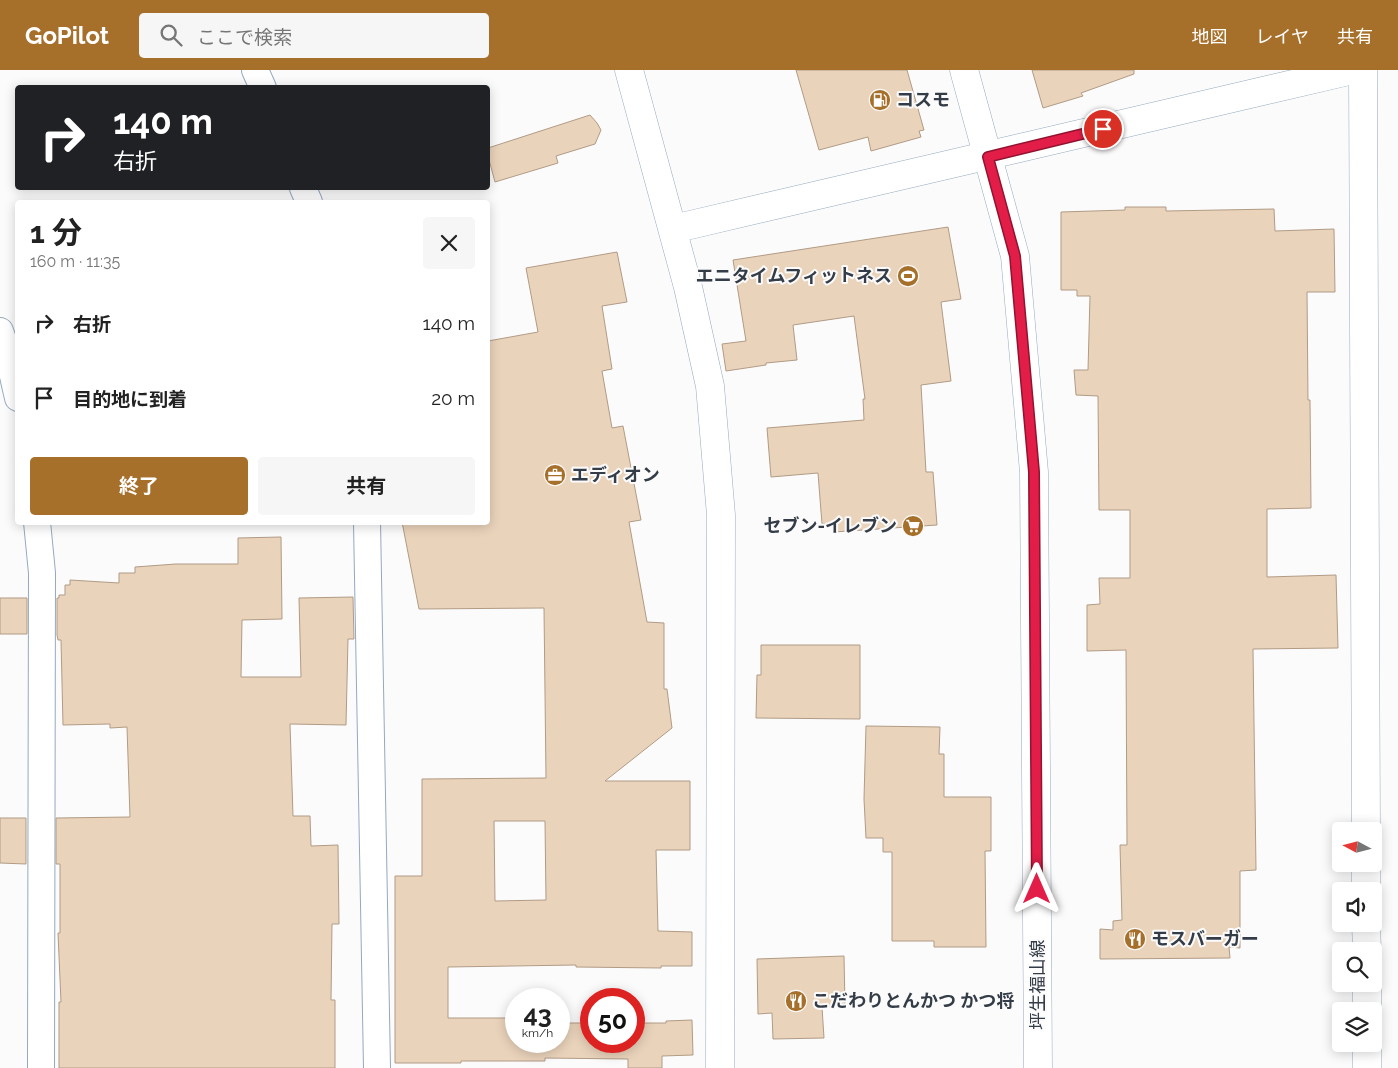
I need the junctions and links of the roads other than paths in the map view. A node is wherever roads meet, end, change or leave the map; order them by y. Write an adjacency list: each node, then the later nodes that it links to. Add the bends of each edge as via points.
1 (255, 70): 6 (street)
2 (629, 70): 8 (street)
3 (964, 70): 7 (street, 坪生福山線)
4 (1353, 70): 7 (street)
5 (1363, 70): 13 (street)
6 (262, 85)
7 (988, 157): 8 (street); 18 (street, 坪生福山線, via 1015,256 1034,472)
8 (673, 229): 17 (street, via 710,386 721,515)
9 (0, 331): 10 (street)
10 (15, 385)
11 (37, 525): 15 (street, via 42,573)
12 (367, 525): 16 (street)
13 (1366, 822)
14 (1367, 1052): 19 (street)
15 (41, 1068)
16 (376, 1068)
17 (720, 1068)
18 (1038, 1068)
19 (1367, 1068)

